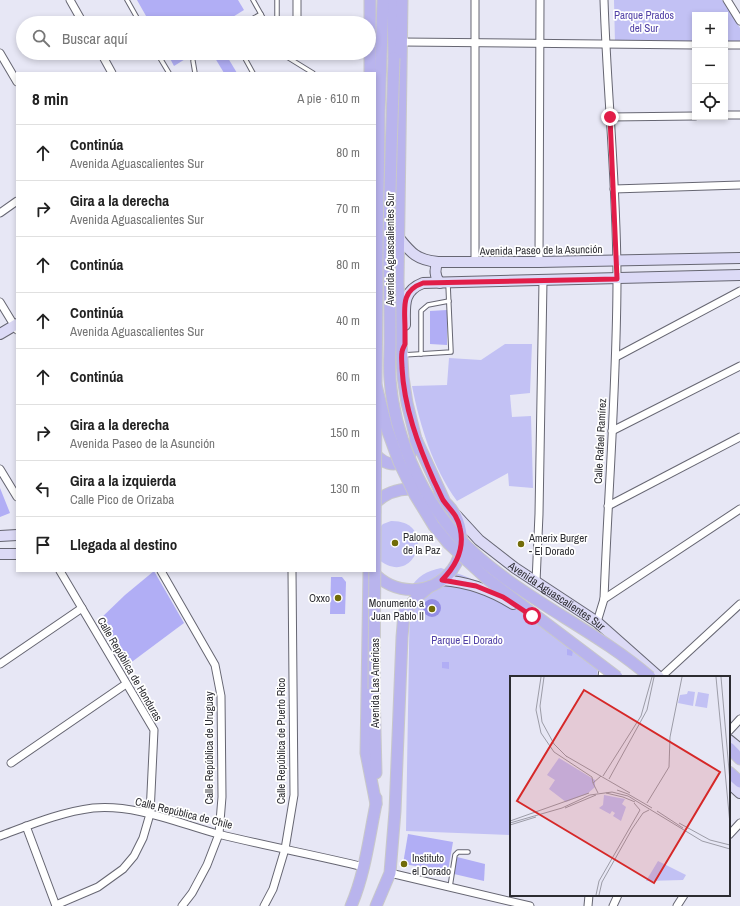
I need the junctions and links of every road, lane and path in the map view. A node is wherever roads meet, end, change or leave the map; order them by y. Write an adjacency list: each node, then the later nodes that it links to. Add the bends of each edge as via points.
1 (70, 0): 15 (street)
2 (127, 0): 16 (lane)
3 (253, 0): 14 (lane)
4 (276, 0): 18 (lane)
5 (297, 0): 19 (street)
6 (370, 0): 20 (main road)
7 (393, 0): 102 (main road, Avenida Aguascalientes Sur, bridge, via 394,58 389,211 390,379 398,425 408,454 431,500 457,536 494,570 609,645)
8 (402, 0): 22 (main road, Avenida Aguascalientes Sur)
9 (475, 0): 23 (street)
10 (540, 0): 24 (street)
11 (604, 0): 25 (street, Calle Rafael Ramírez)
12 (726, 0): 21 (street)
13 (383, 4): 70 (main road, Avenida Aguascalientes Sur)
14 (261, 14): 17 (lane)
15 (79, 16)
16 (136, 16)
17 (257, 16)
18 (277, 16)
19 (297, 16)
20 (370, 16)
21 (740, 21)
22 (402, 42): 23 (street); 51 (main road, Avenida Aguascalientes Sur)
23 (476, 43): 24 (street); 56 (street)
24 (541, 43): 25 (street); 55 (street)
25 (605, 44): 26 (street); 46 (street, Calle Rafael Ramírez)
26 (692, 45)
27 (728, 45): 28 (street)
28 (740, 45)
29 (0, 54): 42 (street)
30 (105, 60): 36 (street)
31 (162, 60): 37 (lane)
32 (193, 60): 38 (lane)
33 (246, 60): 39 (lane)
34 (292, 60): 40 (lane)
35 (370, 60): 41 (main road)
36 (111, 72)
37 (168, 72)
38 (195, 72)
39 (252, 72)
40 (311, 72)
41 (370, 72)
42 (16, 80)
43 (728, 115): 44 (street)
44 (740, 115)
45 (692, 116): 46 (street)
46 (610, 117): 48 (street, Calle Rafael Ramírez)
47 (740, 185): 48 (street)
48 (614, 189): 53 (street, Calle Rafael Ramírez)
49 (16, 202): 50 (street)
50 (0, 212)
51 (399, 238): 54 (street, Avenida Paseo de la Asunción, via 417,257); 66 (main road, Avenida Aguascalientes Sur, via 398,283)
52 (740, 258): 53 (street, Avenida Paseo de la Asunción)
53 (617, 260): 55 (street, Avenida Paseo de la Asunción); 58 (street, Calle Rafael Ramírez)
54 (438, 262): 56 (street, Avenida Paseo de la Asunción); 60 (street, via 435,273 437,279)
55 (539, 262): 56 (street, Avenida Paseo de la Asunción)
56 (475, 263)
57 (740, 275): 58 (street)
58 (617, 279): 59 (street); 68 (street, Calle Rafael Ramírez)
59 (543, 281): 60 (street); 93 (street)
60 (444, 283): 62 (lane); 66 (street, via 423,283 408,292 405,303 405,345)
61 (740, 292): 68 (street)
62 (449, 301): 67 (lane, via 428,305 421,311); 67 (lane, via 451,352)
63 (0, 302): 64 (street)
64 (16, 326): 65 (street)
65 (0, 334)
66 (402, 354): 67 (lane); 73 (main road, Avenida Aguascalientes Sur, via 407,403)
67 (422, 354)
68 (616, 357): 71 (street, Calle Rafael Ramírez)
69 (740, 366): 71 (street)
70 (376, 385): 101 (main road, Avenida Aguascalientes Sur, bridge, via 387,429 399,462 415,495 438,530 486,578)
71 (612, 431): 79 (street, Calle Rafael Ramírez)
72 (740, 437): 79 (street)
73 (416, 439): 74 (main road, via 413,451 401,462 388,464); 77 (main road, Avenida Aguascalientes Sur)
74 (376, 455)
75 (0, 469): 76 (street)
76 (16, 495)
77 (444, 500): 78 (main road, Avenida Aguascalientes Sur, via 434,494 412,488 400,489); 81 (main road, Avenida Aguascalientes Sur)
78 (376, 502)
79 (608, 506): 95 (street, Calle Rafael Ramírez)
80 (740, 510): 95 (street)
81 (455, 515): 92 (main road, Avenida Aguascalientes Sur, via 462,543 459,557 452,570); 93 (street, Avenida Aguascalientes Sur, via 479,540)
82 (16, 535): 83 (street)
83 (0, 536)
84 (0, 554): 85 (street)
85 (16, 554)
86 (61, 572): 97 (street, Calle República de Honduras)
87 (162, 572): 121 (street, Calle República de Uruguay, via 215,665 219,681 222,797)
88 (292, 572): 124 (street, Calle República de Puerto Rico, via 294,795)
89 (369, 572): 117 (main road, via 366,753)
90 (373, 572): 94 (main road, Avenida Aguascalientes Sur, via 389,585 402,590)
91 (375, 572): 117 (main road, Avenida Las Américas, bridge)
92 (442, 580): 94 (main road, Avenida Aguascalientes Sur); 100 (street, via 476,586 503,597 532,616)
93 (536, 582): 98 (street, Avenida Aguascalientes Sur)
94 (429, 587): 127 (main road, Avenida Aguascalientes Sur, via 404,613)
95 (604, 599): 98 (street, Calle Rafael Ramírez)
96 (740, 604): 104 (street)
97 (82, 608): 99 (street); 105 (street, Calle República de Honduras)
98 (597, 622): 103 (street, Avenida Aguascalientes Sur)
99 (0, 664)
100 (602, 673)
101 (616, 676)
102 (649, 676)
103 (659, 676)
104 (661, 676)
105 (126, 684): 112 (street); 118 (street, Calle República de Honduras, via 154,730)
106 (740, 719): 107 (street)
107 (730, 730)
108 (730, 741): 110 (street)
109 (730, 749): 111 (main road)
110 (740, 749)
111 (740, 758)
112 (11, 763)
113 (730, 773): 114 (main road)
114 (740, 782)
115 (730, 784): 116 (street)
116 (740, 793)
117 (376, 804): 126 (main road, Avenida Las Américas)
118 (150, 814): 120 (street, Calle República de Chile, via 117,808 94,808); 121 (street, Calle República de Chile); 132 (street, Calle República de Honduras, via 134,856 123,869 98,887)
119 (740, 823): 122 (street)
120 (26, 826): 123 (street, Calle República de Chile); 132 (street)
121 (218, 834): 124 (street, Calle República de Chile); 133 (street, Calle República de Uruguay, via 207,865)
122 (730, 834)
123 (0, 836)
124 (286, 849): 126 (street, Calle República de Chile); 134 (street, Calle República de Puerto Rico, via 273,889)
125 (468, 852): 128 (lane, via 458,852 455,855)
126 (364, 866): 135 (main road, Avenida Las Américas)
127 (390, 873): 128 (street); 136 (main road)
128 (450, 887): 137 (street)
129 (589, 896): 138 (street)
130 (618, 896): 139 (street)
131 (683, 896): 140 (street)
132 (56, 906)
133 (182, 906)
134 (264, 906)
135 (351, 906)
136 (376, 906)
137 (530, 906)
138 (588, 906)
139 (613, 906)
140 (677, 906)

